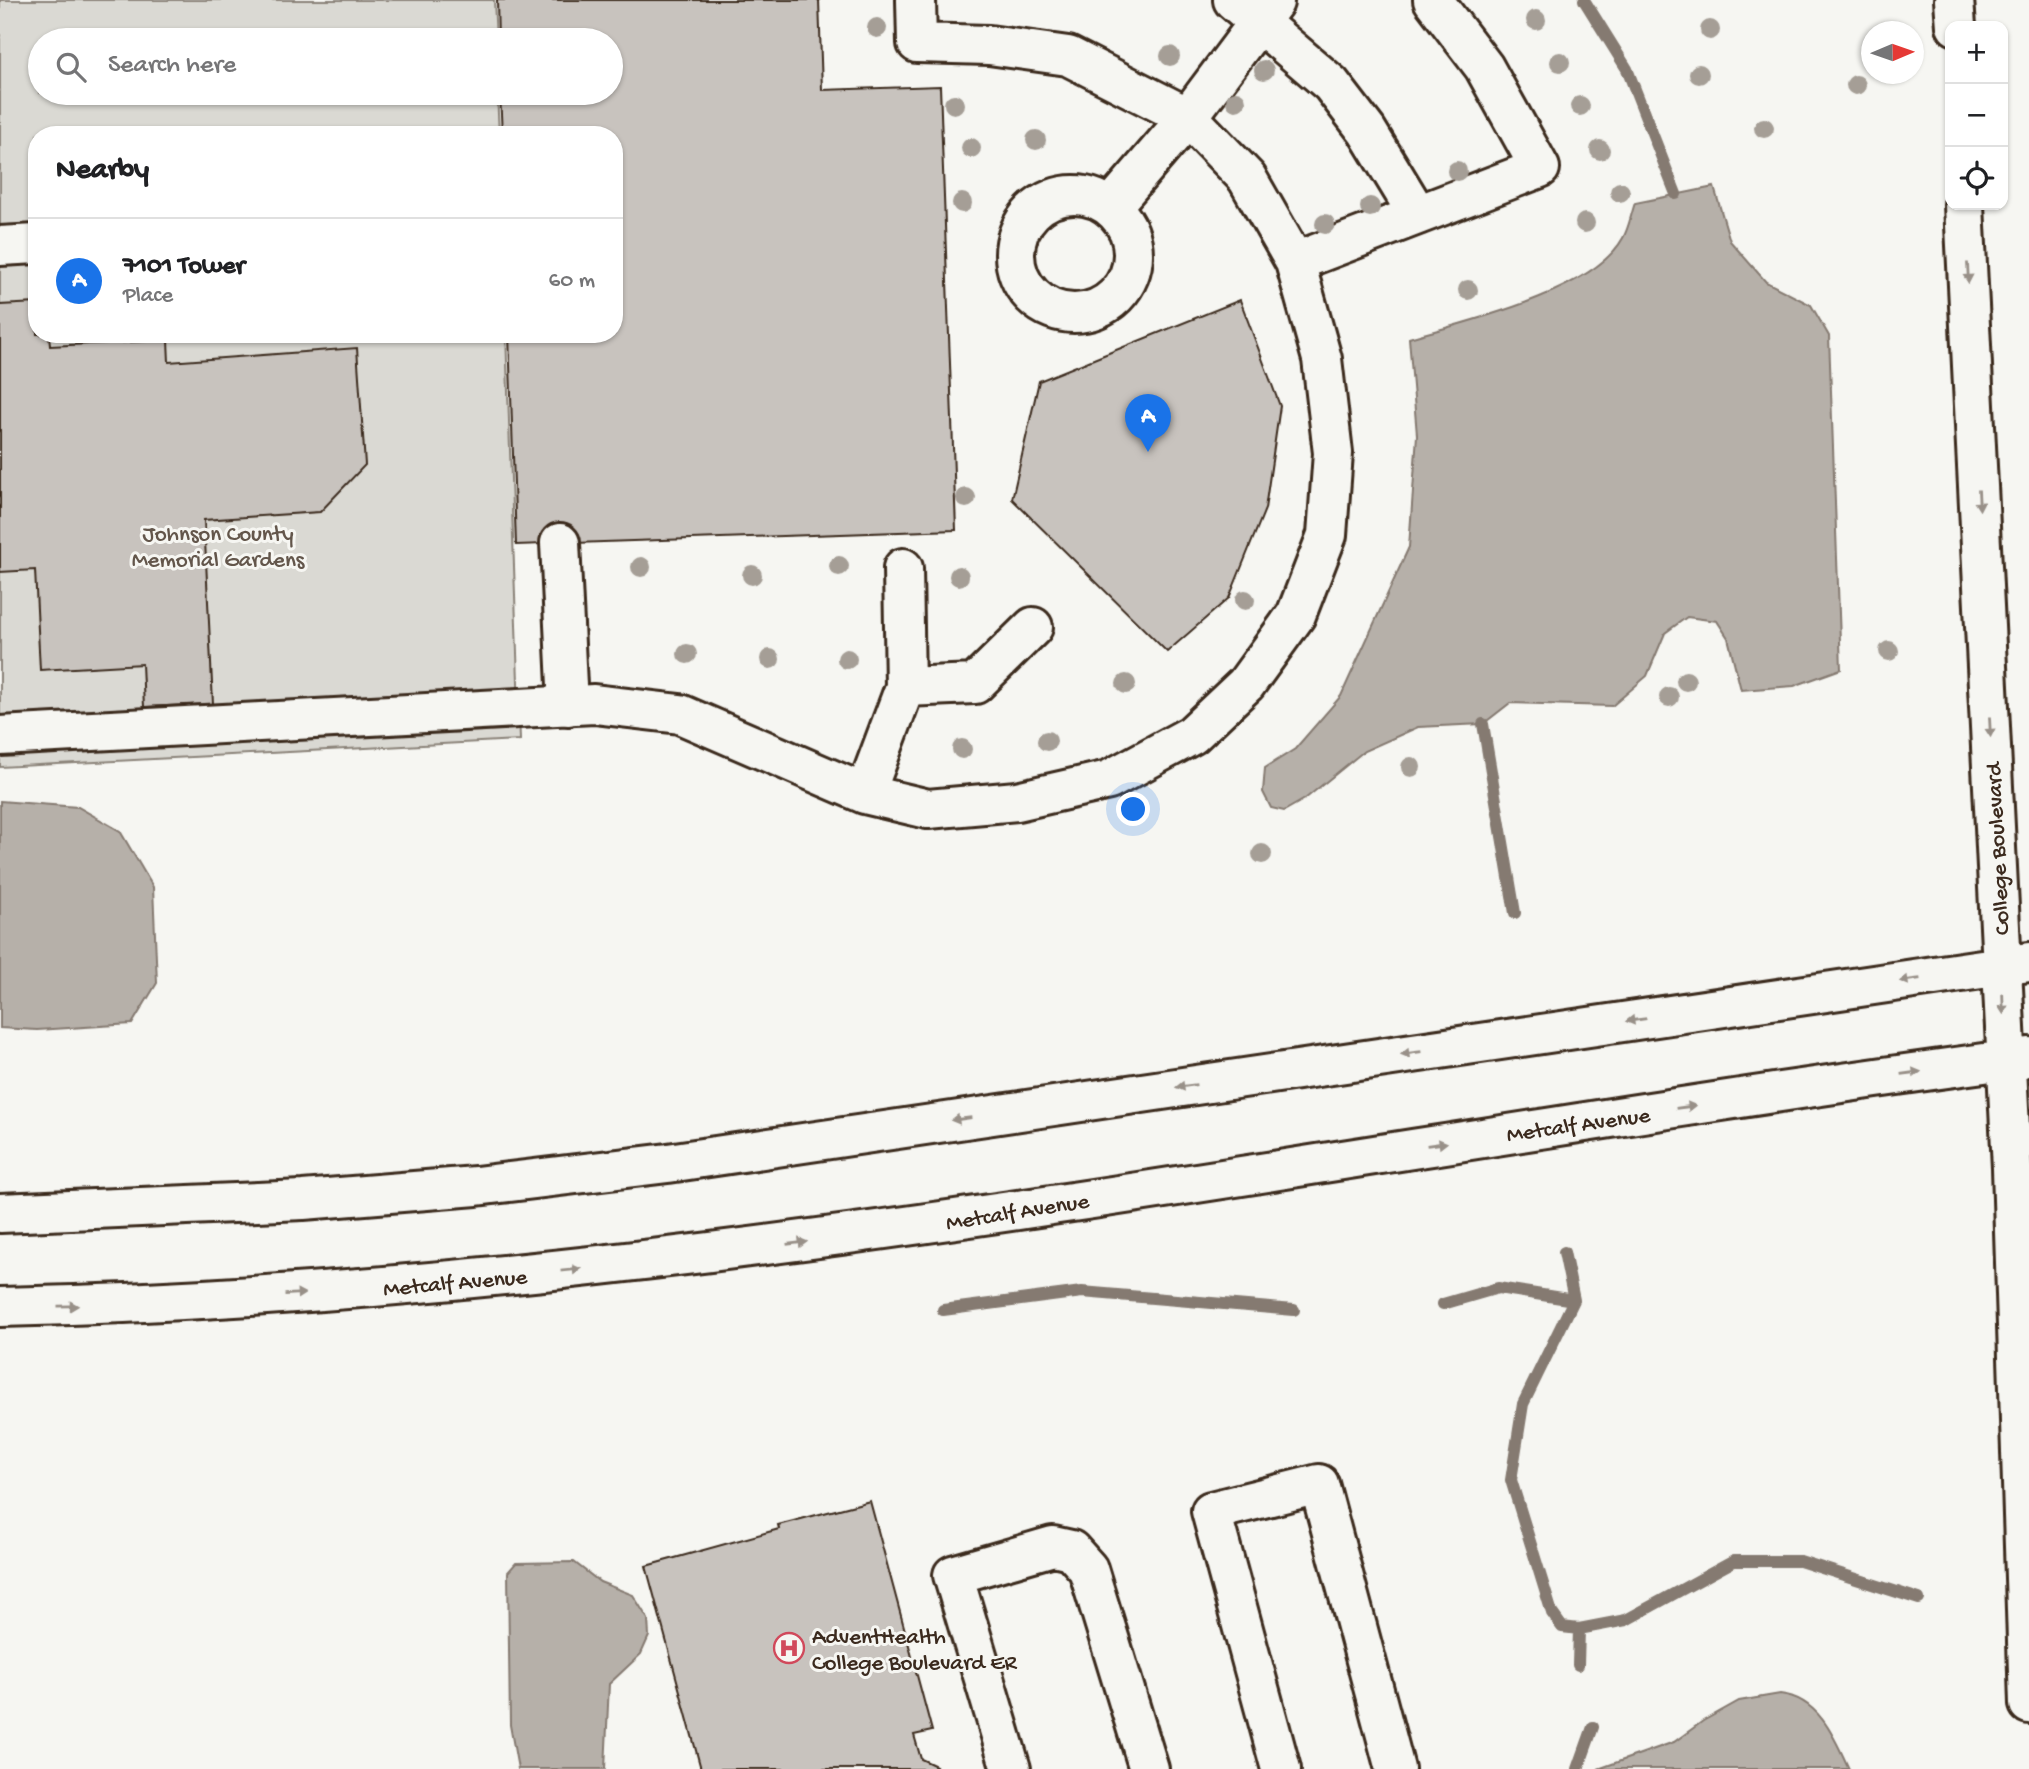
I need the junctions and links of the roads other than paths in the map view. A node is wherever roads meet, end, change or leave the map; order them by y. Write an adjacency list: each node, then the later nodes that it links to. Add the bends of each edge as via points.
1 (916, 0): 6 (main road, via 917,43 989,45 1068,56)
2 (1433, 0): 9 (main road, via 1484,67 1539,168)
3 (1954, 0): 5 (main road)
4 (1256, 7): 6 (main road); 9 (main road, via 1331,84 1367,131)
5 (1956, 21)
6 (1188, 117): 7 (main road); 12 (main road, via 1247,178)
7 (1111, 207)
8 (1965, 210): 20 (main road, College Boulevard, one-way to 20)
9 (1418, 215): 12 (main road)
10 (28, 244): 11 (main road)
11 (0, 246)
12 (1295, 262): 19 (main road, via 1322,359 1334,453 1327,535 1296,615 1246,684 1192,734 1109,780 1017,802 928,809)
13 (560, 543): 17 (main road)
14 (903, 568): 16 (main road)
15 (1034, 627): 16 (main road, via 975,684)
16 (905, 687): 19 (main road)
17 (568, 706): 18 (main road); 19 (main road, via 594,704 680,714)
18 (0, 736)
19 (865, 794)
20 (2015, 964): 21 (main road, College Boulevard, one-way to 21); 22 (main road, one-way to 22, via 668,1163 303,1200)
21 (2017, 1058): 23 (main road, Metcalf Avenue, one-way to 21, via 342,1291 786,1245); 24 (main road, College Boulevard, via 2012,1181)
22 (0, 1213)
23 (0, 1307)
24 (2029, 1704)
25 (1011, 1769): 26 (main road, via 953,1576 1053,1546 1071,1550 1088,1569)
26 (1149, 1769)
27 (1281, 1769): 28 (main road, via 1211,1511 1319,1484)
28 (1395, 1769)

